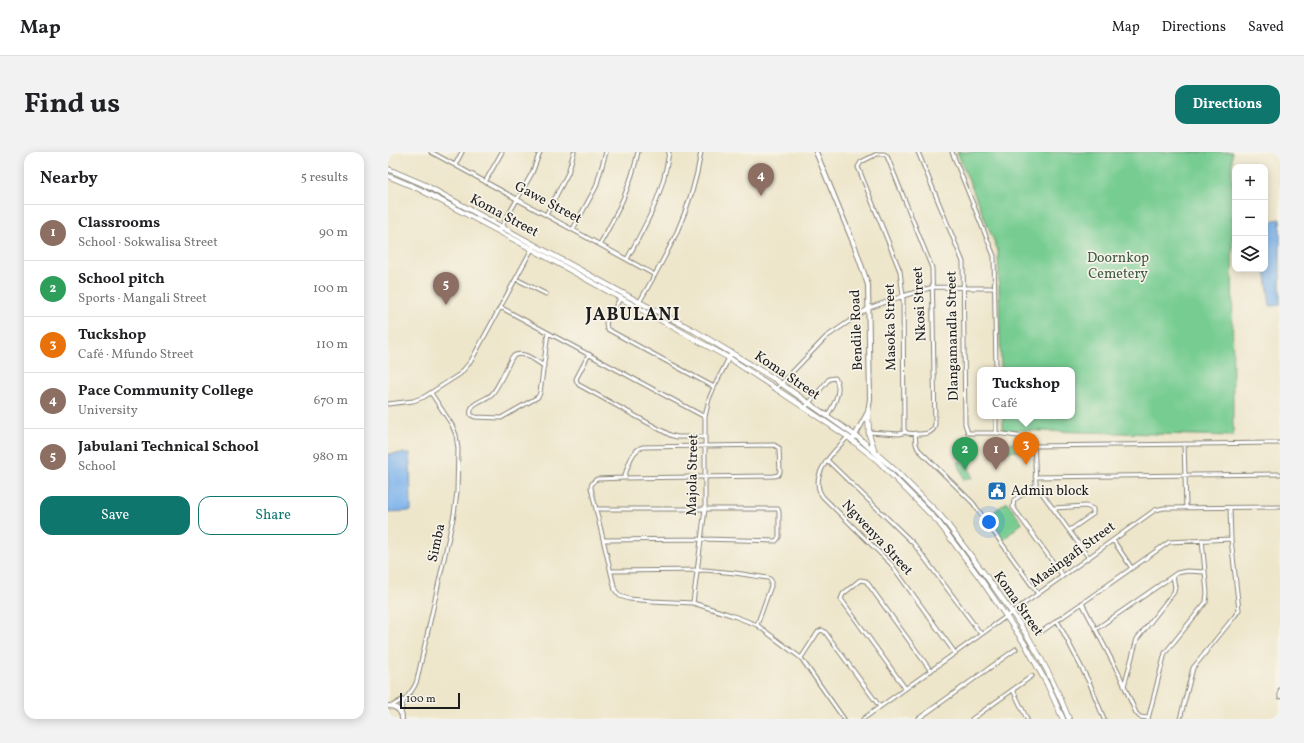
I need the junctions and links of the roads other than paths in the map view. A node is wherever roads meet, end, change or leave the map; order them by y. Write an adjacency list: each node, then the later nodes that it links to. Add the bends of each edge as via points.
1 (431, 152): 14 (street, Gawe Street)
2 (462, 152): 14 (street)
3 (502, 152): 17 (street)
4 (540, 152): 18 (street)
5 (574, 152): 19 (street, via 568,173)
6 (606, 152): 21 (street, via 596,187)
7 (638, 152): 23 (street, via 625,197)
8 (669, 152): 25 (street, via 655,206)
9 (701, 152): 26 (street, via 688,207)
10 (816, 152): 36 (street, Bendile Road, via 866,278)
11 (918, 152): 29 (street, Dlangamandla Street, via 962,258)
12 (952, 152): 30 (street, via 992,251)
13 (884, 154): 28 (street, Nkosi Street, via 888,158 931,264); 32 (street, Masoka Street, via 877,154 861,162 858,167 900,271)
14 (455, 165): 17 (street, Gawe Street)
15 (388, 169): 20 (main road, Koma Street, via 423,184)
16 (388, 176): 22 (main road, Koma Street, via 419,189)
17 (485, 182): 18 (street, Gawe Street)
18 (517, 199): 19 (street, Gawe Street); 20 (street)
19 (546, 215): 21 (street, Gawe Street)
20 (502, 227): 22 (street); 24 (main road, Koma Street)
21 (573, 229): 23 (street, Gawe Street)
22 (498, 232): 24 (main road, Koma Street)
23 (600, 244): 25 (street, Gawe Street)
24 (533, 247): 27 (street); 33 (main road, Koma Street); 34 (main road, Koma Street)
25 (627, 259): 26 (street, Gawe Street)
26 (655, 275): 34 (street)
27 (516, 279): 31 (street); 35 (street)
28 (933, 287): 29 (street); 32 (street); 56 (street, Nkosi Street, via 935,428 929,433)
29 (964, 287): 30 (street); 57 (street, Dlangamandla Street, via 965,424 968,433)
30 (995, 288): 42 (street)
31 (546, 294)
32 (903, 296): 36 (street); 54 (street, Masoka Street)
33 (621, 297): 34 (main road, Koma Street); 44 (street, via 606,323 608,330)
34 (638, 304): 38 (main road, Koma Street); 40 (main road, Koma Street)
35 (500, 307): 37 (street); 46 (street, via 467,366 460,374)
36 (869, 308): 43 (street, via 826,337); 50 (street, Bendile Road)
37 (548, 333): 39 (street); 41 (street)
38 (732, 352): 40 (street, Majola Street); 43 (main road, Koma Street)
39 (589, 354): 52 (street); 59 (street, via 577,377 576,382 579,385 670,436)
40 (729, 358): 44 (street, Majola Street); 45 (main road, Koma Street)
41 (544, 366): 41 (street, via 523,354 513,356 492,393 472,406 471,415 475,418 502,418 537,398)
42 (996, 367)
43 (781, 383): 45 (street); 47 (main road, Koma Street)
44 (714, 387): 52 (street, Majola Street)
45 (777, 388): 49 (main road, Koma Street)
46 (431, 393): 48 (street, via 418,400); 112 (street, Simba, via 456,434 456,503 417,680 413,690)
47 (809, 403): 49 (street); 51 (main road, Koma Street); 51 (street, via 829,379 836,379 836,399)
48 (388, 404)
49 (805, 408): 60 (main road, Koma Street)
50 (868, 412): 55 (main road); 58 (street, Bendile Road)
51 (827, 416): 58 (main road, Koma Street)
52 (705, 417): 59 (street, Majola Street)
53 (996, 419): 57 (street)
54 (905, 431): 55 (street, Nkosi Street, via 899,434); 56 (street, Nkosi Street)
55 (868, 432): 65 (main road)
56 (915, 433): 92 (street, via 918,449 973,503)
57 (996, 434): 64 (street, via 1030,437 1034,440)
58 (856, 435): 60 (street, Bendile Road); 65 (main road, Koma Street)
59 (705, 437): 63 (street, Majola Street)
60 (850, 439): 66 (street, Ngwenya Street); 96 (main road, Koma Street, via 878,461 939,523)
61 (1280, 443): 62 (street)
62 (1184, 444): 64 (street); 68 (street)
63 (705, 446): 70 (street, via 640,448 635,452); 71 (street, Majola Street); 71 (street, via 775,446 779,449 780,470 772,477)
64 (1034, 446): 69 (street)
65 (875, 452): 95 (main road, Koma Street, via 943,519)
66 (827, 460): 101 (street, via 914,544); 103 (street, Ngwenya Street, via 819,479 822,495 891,564)
67 (1280, 474): 68 (street)
68 (1185, 475): 69 (street); 73 (street)
69 (1035, 477): 72 (street)
70 (624, 478): 71 (street); 77 (street, via 597,479 592,482)
71 (705, 478): 78 (street, Majola Street)
72 (1036, 485): 75 (street); 90 (street, via 1014,500 1013,507)
73 (1186, 507): 76 (street, Masingafi Street); 83 (street, Masingafi Street, via 1157,509)
74 (1280, 507): 76 (street, Masingafi Street)
75 (1054, 508): 79 (street); 79 (street, via 1086,506 1093,509 1093,514)
76 (1230, 508): 81 (street)
77 (596, 509): 78 (street); 82 (street)
78 (706, 509): 80 (street, Majola Street); 80 (street, via 775,508 779,510 779,537 776,541)
79 (1070, 530): 85 (street)
80 (702, 539): 82 (street); 87 (street, Majola Street)
81 (1231, 539): 84 (street); 126 (street, via 1238,610 1194,668)
82 (604, 540): 88 (street)
83 (1113, 540): 85 (street, Masingafi Street); 86 (street)
84 (1202, 540): 86 (street, via 1170,542); 89 (street)
85 (1089, 558): 90 (street, Masingafi Street)
86 (1131, 567): 94 (street)
87 (697, 570): 88 (street); 93 (street, Majola Street); 98 (street, via 770,579 771,586)
88 (611, 571): 93 (street, via 615,590 626,598)
89 (1204, 572): 91 (street, via 1183,571); 125 (street, via 1206,602 1165,654)
90 (1062, 576): 92 (street, Masingafi Street)
91 (1173, 576): 99 (street); 107 (street, via 1174,592 1137,639)
92 (1038, 594): 95 (street, Masingafi Street)
93 (693, 603): 98 (street)
94 (1082, 603): 97 (street); 99 (street)
95 (1012, 613): 96 (street, Masingafi Street); 123 (main road, Koma Street, via 1034,648)
96 (1007, 616): 101 (street, Masingafi Street); 122 (main road, Koma Street, via 1033,659)
97 (1057, 620): 100 (street); 124 (street, via 1090,684)
98 (757, 625): 104 (street)
99 (1096, 629): 107 (street)
100 (1041, 632)
101 (981, 634): 103 (street, Masingafi Street)
102 (1016, 650): 119 (street)
103 (955, 653): 105 (street, Masingafi Street)
104 (801, 658): 114 (street, via 822,630); 117 (street)
105 (931, 671): 108 (street, Masingafi Street); 108 (street, via 862,580 843,594 841,599)
106 (1032, 676): 109 (street)
107 (1124, 686): 125 (street, via 1136,714)
108 (905, 688): 114 (street, Masingafi Street)
109 (1013, 690): 120 (street); 121 (street)
110 (1280, 690): 111 (street)
111 (1280, 697)
112 (405, 698): 113 (street); 115 (street)
113 (390, 706): 115 (street)
114 (880, 708): 118 (street, Masingafi Street)
115 (401, 712): 116 (street)
116 (402, 719)
117 (844, 719)
118 (863, 719)
119 (918, 719)
120 (972, 719)
121 (1027, 719)
122 (1063, 719)
123 (1069, 719)
124 (1104, 719)
125 (1148, 719)
126 (1180, 719)

